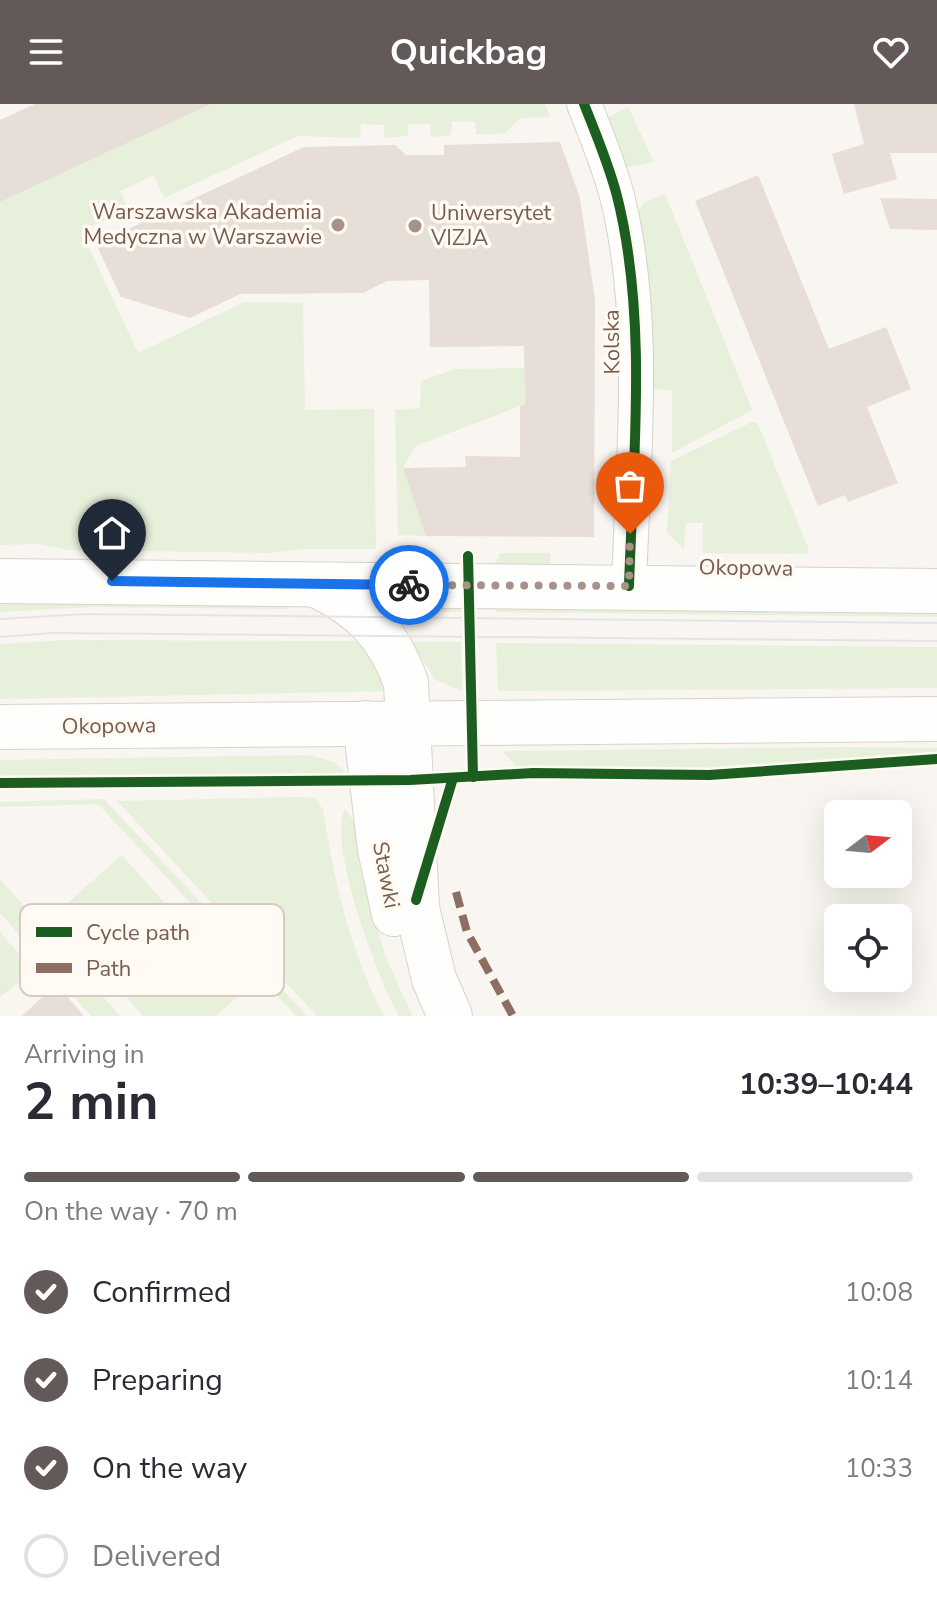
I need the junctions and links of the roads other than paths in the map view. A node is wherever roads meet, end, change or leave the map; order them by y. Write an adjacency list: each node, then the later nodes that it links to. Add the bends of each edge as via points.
1 (584, 104): 4 (street, Kolska, via 617,196 628,258 634,333)
2 (0, 581): 3 (main road, Okopowa)
3 (314, 584): 4 (main road, Okopowa); 8 (main road, Okopowa, via 346,599 382,634 406,683)
4 (629, 586): 5 (main road, Okopowa)
5 (937, 591)
6 (937, 719): 8 (main road, Okopowa)
7 (365, 723): 8 (main road, Okopowa); 9 (main road, Okopowa); 10 (main road, Stawki, via 392,911 404,946)
8 (410, 723): 10 (main road, Stawki, via 417,908)
9 (0, 727)
10 (447, 1016)

